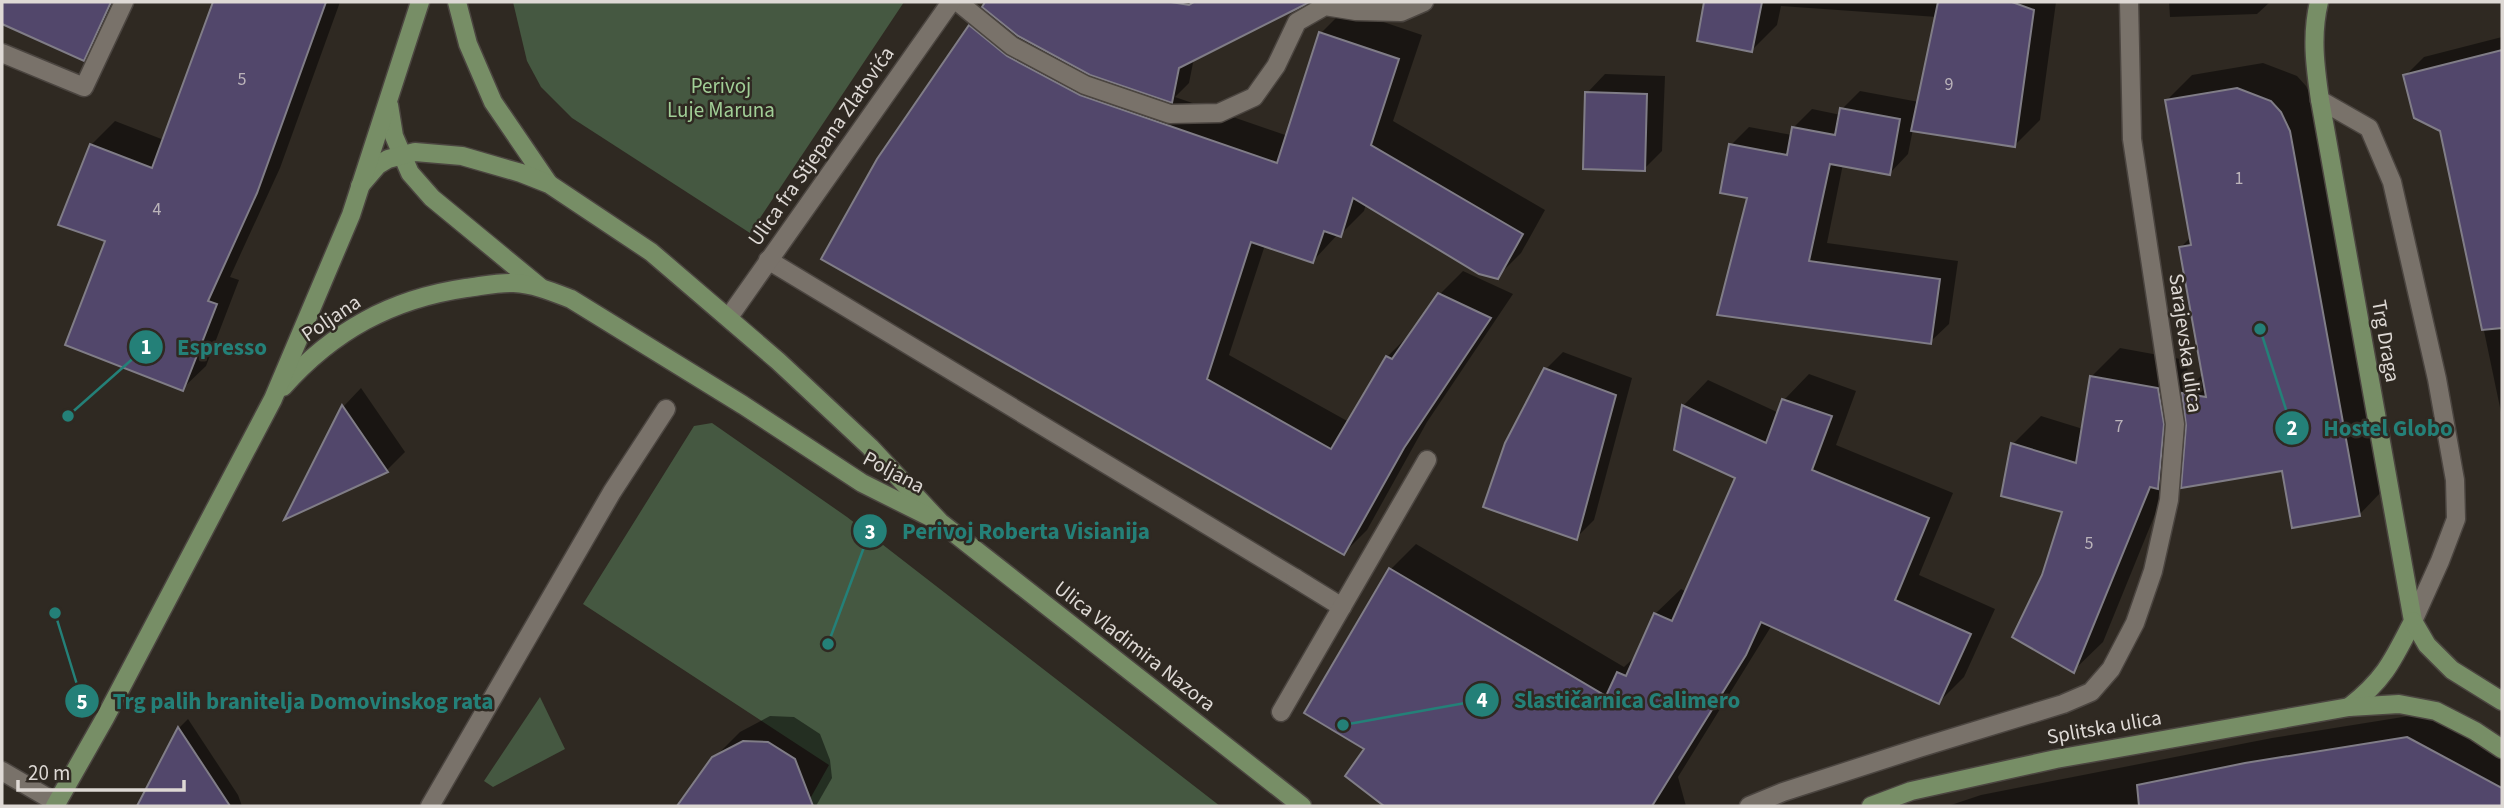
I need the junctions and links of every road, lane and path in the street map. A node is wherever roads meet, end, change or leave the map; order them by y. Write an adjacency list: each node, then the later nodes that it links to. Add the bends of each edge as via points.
1 (124, 2): 9 (street, via 84,87)
2 (420, 2): 11 (main road, Poljana)
3 (457, 2): 13 (main road, via 467,44 493,103)
4 (951, 2): 15 (street, Ulica fra Stjepana Zlatovića)
5 (958, 2): 6 (street, via 1012,46 1085,85 1170,114 1219,113 1254,97 1276,66 1297,22 1325,6 1401,12)
6 (1424, 2)
7 (2129, 2): 32 (street, Sarajevska ulica, via 2132,139 2175,424 2169,500 2135,623 2111,669 2091,692)
8 (2319, 2): 10 (main road, Trg Draga, via 2313,50)
9 (2, 52)
10 (2320, 100): 23 (main road, Trg Draga); 23 (street, via 2369,128 2392,182 2437,379 2455,480 2456,519)
11 (388, 101): 12 (main road); 14 (main road, Poljana)
12 (401, 155): 13 (main road, Poljana, via 462,156); 14 (main road, Poljana, via 377,165); 16 (main road, via 432,198)
13 (549, 184): 17 (main road, Poljana, via 651,252)
14 (360, 186): 18 (main road, Poljana)
15 (768, 260): 17 (street, Ulica fra Stjepana Zlatovića); 22 (street)
16 (542, 288): 18 (main road, Poljana, via 487,285 428,295 390,309 359,322 327,344); 21 (main road, Poljana, via 571,299 862,483)
17 (729, 317): 21 (main road, Poljana, via 870,447)
18 (273, 399): 29 (main road, Poljana)
19 (666, 409): 30 (street, via 612,492)
20 (1427, 460): 22 (street)
21 (940, 522): 31 (main road, Ulica Vladimira Nazora)
22 (1342, 607): 26 (street)
23 (2413, 621): 24 (main road, via 2427,645 2452,670); 25 (main road, via 2383,676)
24 (2502, 701)
25 (2348, 707): 27 (main road, Splitska ulica, via 2399,704 2436,711); 33 (main road, Splitska ulica, via 2056,758 1911,790)
26 (1281, 712)
27 (2502, 749)
28 (2, 771): 29 (street)
29 (58, 805)
30 (430, 806)
31 (1302, 806)
32 (1749, 806)
33 (1871, 806)

